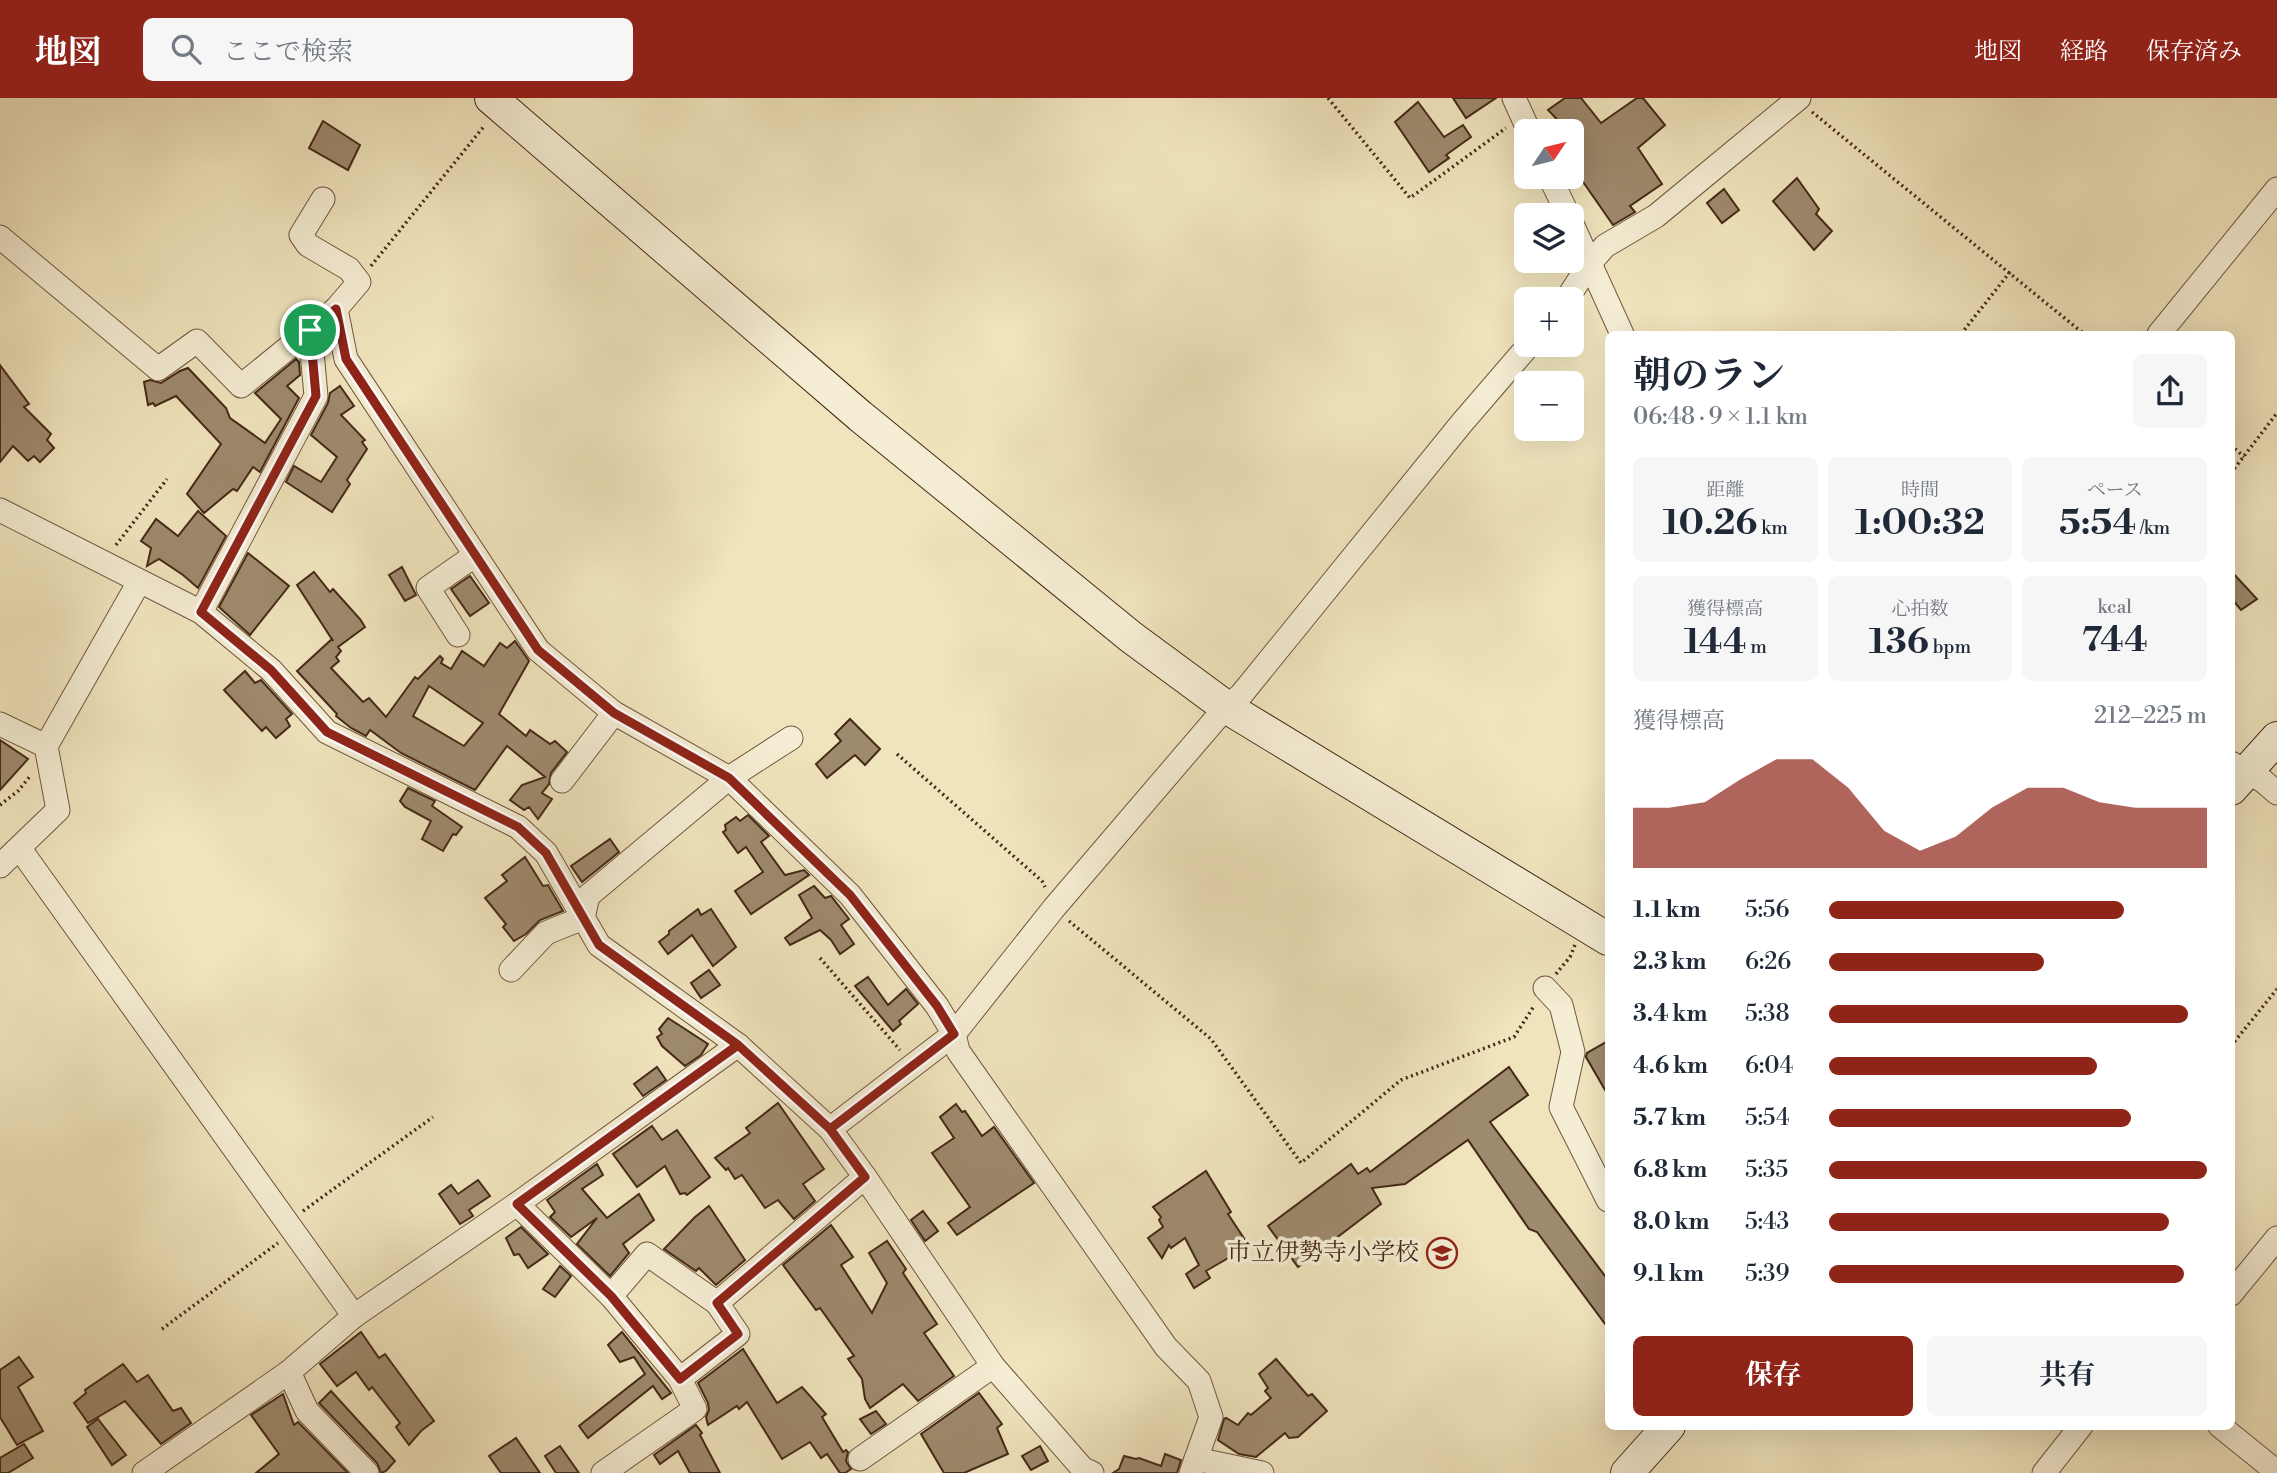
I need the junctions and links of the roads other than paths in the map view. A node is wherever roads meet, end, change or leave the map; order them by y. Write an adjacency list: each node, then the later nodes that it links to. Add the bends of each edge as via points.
1 (1798, 99): 7 (street, via 1675,202 1605,246)
2 (496, 102): 19 (street, via 860,416 1120,628)
3 (2277, 189): 12 (street)
4 (323, 199): 9 (street, via 301,235 359,282)
5 (0, 237): 10 (street, via 158,369 197,341 242,386)
6 (1584, 250): 7 (street)
7 (1590, 263): 8 (street); 11 (street)
8 (1575, 287)
9 (336, 309): 10 (street); 15 (street, via 346,359)
10 (310, 330): 17 (street, via 316,396)
11 (1621, 331)
12 (2161, 331)
13 (1519, 357): 19 (street, via 1241,695)
14 (0, 510): 16 (street)
15 (474, 556): 18 (street, via 428,588); 20 (street, via 538,650)
16 (139, 582): 17 (street); 24 (street)
17 (201, 612): 31 (street, via 271,670 327,732 518,827 546,853)
18 (458, 635)
19 (1226, 707): 32 (street); 35 (street, via 1054,908)
20 (614, 713): 26 (street); 27 (street)
21 (0, 724): 24 (street)
22 (791, 738): 26 (street)
23 (2277, 738): 25 (street)
24 (47, 746): 29 (street, via 58,810)
25 (2236, 775): 28 (street, via 2263,781)
26 (729, 778): 31 (street, via 588,896); 35 (street, via 850,895)
27 (562, 781)
28 (2277, 793)
29 (20, 849): 30 (street); 45 (street)
30 (0, 866)
31 (583, 918): 33 (street, via 546,933); 36 (street, via 599,945)
32 (1596, 931)
33 (511, 970)
34 (1545, 988): 39 (street, via 1561,1005 1573,1052 1560,1107)
35 (954, 1034): 37 (street); 53 (street, via 958,1051 1166,1347 1199,1381 1211,1417)
36 (738, 1045): 37 (street); 40 (street)
37 (830, 1129): 38 (street)
38 (865, 1177): 44 (street); 46 (street)
39 (1605, 1194)
40 (517, 1204): 43 (street); 45 (street)
41 (2277, 1238): 42 (street)
42 (2235, 1289)
43 (611, 1296): 44 (street, via 647,1254); 48 (street)
44 (717, 1303): 48 (street, via 738,1334)
45 (354, 1316): 47 (street)
46 (993, 1366): 52 (street); 58 (street, via 1083,1469)
47 (289, 1372): 55 (street); 56 (street, via 307,1411)
48 (680, 1379): 57 (street, via 695,1409)
49 (1665, 1430): 60 (street)
50 (2078, 1430): 61 (street)
51 (2225, 1430): 54 (street)
52 (860, 1459)
53 (1194, 1466): 59 (street)
54 (2277, 1472)
55 (144, 1473)
56 (367, 1473)
57 (603, 1473)
58 (1092, 1473)
59 (1262, 1473)
60 (1627, 1473)
61 (2044, 1473)

